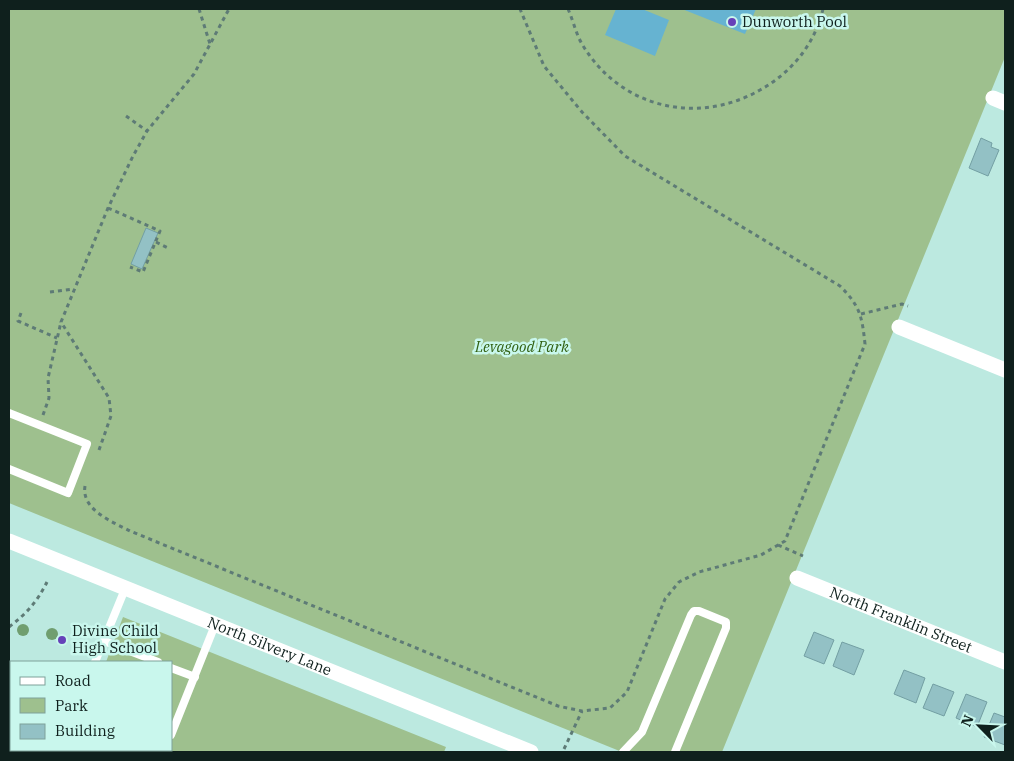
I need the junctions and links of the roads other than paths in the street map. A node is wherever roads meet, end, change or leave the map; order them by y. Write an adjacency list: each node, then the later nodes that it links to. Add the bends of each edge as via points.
1 (899, 327): 2 (street)
2 (1005, 370)
3 (9, 413): 4 (lane, via 87,444 68,492)
4 (9, 469)
5 (9, 541): 7 (street, North Silvery Lane)
6 (797, 578): 12 (street, North Franklin Street)
7 (125, 588): 8 (street, North Silvery Lane); 9 (lane)
8 (215, 625): 14 (lane); 16 (street, North Silvery Lane)
9 (104, 641): 10 (lane); 11 (lane)
10 (95, 661)
11 (155, 661)
12 (1005, 662)
13 (172, 668): 14 (lane)
14 (195, 677): 15 (lane)
15 (172, 733)
16 (531, 752)
17 (623, 752): 18 (lane, via 642,732 691,615 699,611 726,622 726,628)
18 (675, 752)

